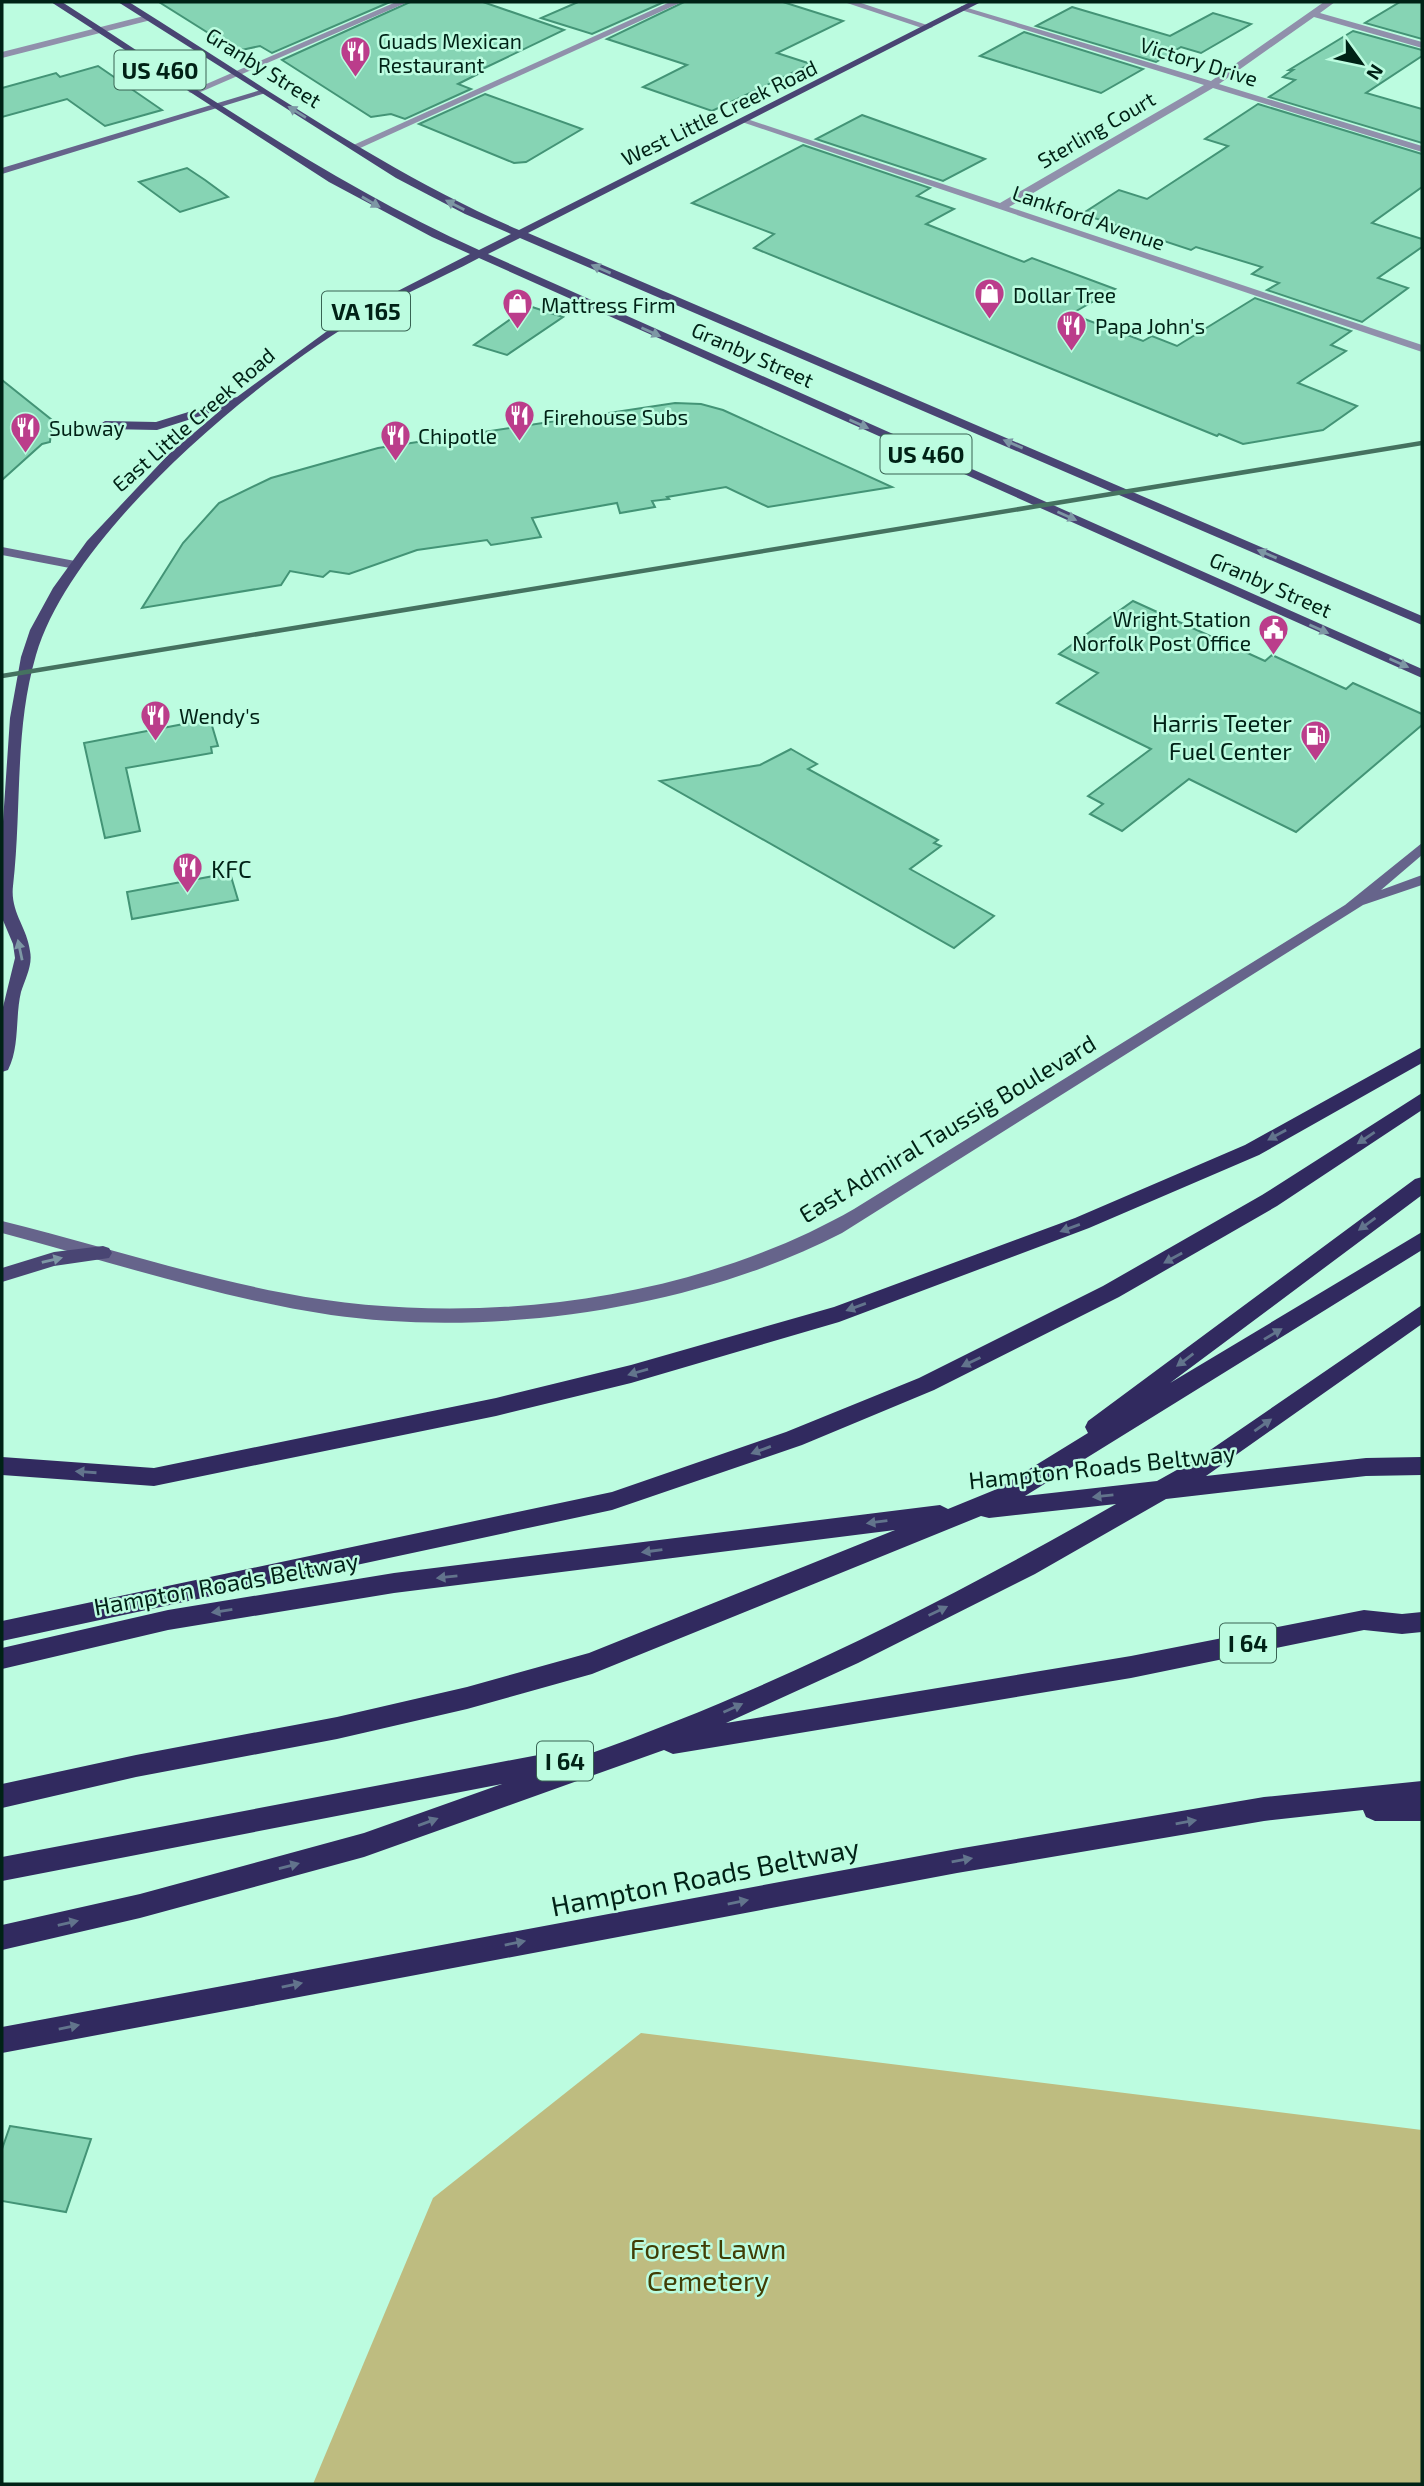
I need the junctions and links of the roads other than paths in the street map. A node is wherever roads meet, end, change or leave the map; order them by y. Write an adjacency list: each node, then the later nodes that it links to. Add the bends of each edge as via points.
1 (56, 2): 12 (main road, Granby Street / US 460)
2 (123, 2): 10 (main road, Granby Street / US 460)
3 (403, 2): 15 (street)
4 (677, 2): 21 (street)
5 (849, 2): 11 (street)
6 (977, 2): 8 (main road, West Little Creek Road / VA 165)
7 (1330, 2): 9 (street, Sterling Court)
8 (964, 8): 11 (main road, West Little Creek Road / VA 165); 16 (street, Victory Drive)
9 (1314, 15): 13 (street); 16 (street, Sterling Court)
10 (148, 18): 12 (street); 15 (main road, Granby Street / US 460)
11 (928, 27): 20 (main road, West Little Creek Road / VA 165)
12 (100, 30): 14 (street); 17 (main road, Granby Street / US 460)
13 (1422, 45)
14 (2, 55)
15 (234, 73): 17 (street); 18 (main road, Granby Street / US 460)
16 (1211, 85): 22 (street, Victory Drive); 24 (street, Sterling Court)
17 (193, 92): 19 (main road, Granby Street / US 460)
18 (264, 92): 19 (main road); 21 (main road, Granby Street / US 460, one-way to 18)
19 (216, 107): 23 (main road); 26 (main road, Granby Street / US 460, one-way to 26, via 385,210)
20 (744, 121): 24 (street, Lankford Avenue); 25 (main road, West Little Creek Road / VA 165)
21 (354, 147): 25 (main road, Granby Street / US 460, one-way to 21, via 450,203)
22 (1422, 149)
23 (2, 171)
24 (1001, 208): 27 (street, Lankford Avenue)
25 (517, 233): 26 (main road, West Little Creek Road / VA 165); 32 (main road, Granby Street / US 460, one-way to 25)
26 (477, 254): 28 (main road, East Little Creek Road / VA 165, via 349,320); 33 (main road, Granby Street / US 460, one-way to 33)
27 (1422, 350)
28 (249, 395): 29 (main road, via 168,424 141,428); 31 (main road, East Little Creek Road / VA 165, via 144,486)
29 (105, 425)
30 (2, 551): 31 (main road)
31 (75, 565): 36 (main road, East Little Creek Road / VA 165, via 37,631 25,672)
32 (1422, 621)
33 (1422, 674)
34 (1422, 848): 37 (main road, East Admiral Taussig Boulevard)
35 (1422, 880): 37 (main road, East Admiral Taussig Boulevard)
36 (3, 905): 39 (main road, East Little Creek Road / VA 165, one-way to 36, via 12,997 24,956)
37 (1350, 908): 44 (main road, East Admiral Taussig Boulevard, via 871,1207 760,1262 580,1305 457,1315 304,1304)
38 (1422, 1054): 47 (highway, one-way to 47, via 1252,1150 1082,1223 839,1314 657,1367 496,1407 154,1477)
39 (2, 1066)
40 (1422, 1100): 51 (highway, one-way to 51, via 1292,1188 1083,1308 848,1418 612,1501)
41 (1422, 1184): 49 (highway, one-way to 49)
42 (2, 1227): 44 (main road, East Admiral Taussig Boulevard)
43 (1422, 1240): 49 (highway, one-way to 43)
44 (103, 1253): 45 (main road, one-way to 44, via 54,1259)
45 (2, 1275)
46 (1422, 1313): 58 (highway, one-way to 46, via 364,1845 676,1734 849,1656 1027,1567 1208,1464)
47 (2, 1466)
48 (1422, 1466): 52 (highway, Hampton Roads Beltway, one-way to 52, via 1366,1467 802,1531 394,1583 167,1620)
49 (1005, 1496): 54 (highway, via 592,1663 337,1728)
50 (1422, 1622): 57 (highway, I 64, via 1364,1620 1131,1667 519,1769)
51 (2, 1631)
52 (2, 1658)
53 (1422, 1792): 55 (highway, Hampton Roads Beltway)
54 (2, 1796)
55 (1264, 1809): 56 (highway); 59 (highway, Hampton Roads Beltway, one-way to 55, via 957,1861)
56 (1422, 1809)
57 (2, 1869)
58 (2, 1938)
59 (2, 2040)

